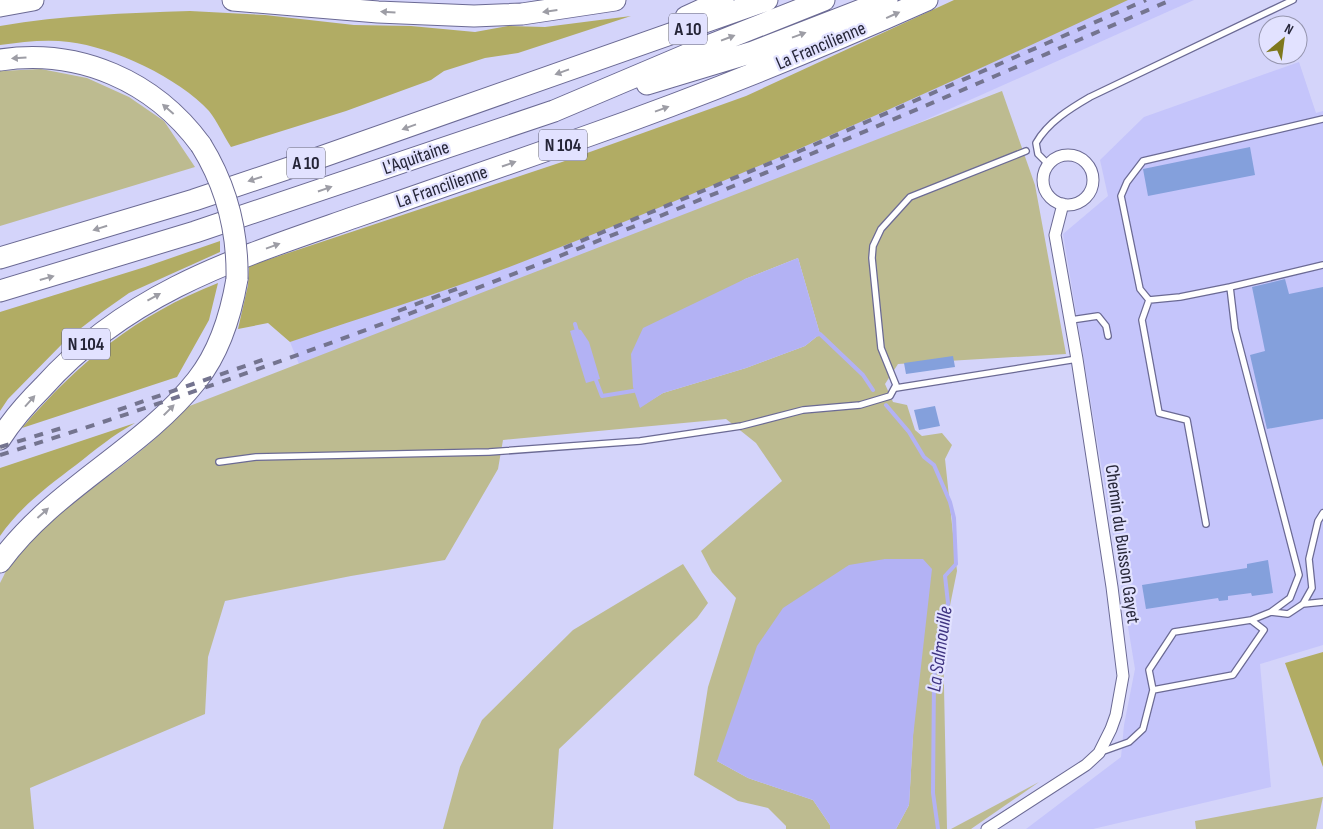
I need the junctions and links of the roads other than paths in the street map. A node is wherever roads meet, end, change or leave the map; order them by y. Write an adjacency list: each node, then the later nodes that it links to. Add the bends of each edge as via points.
1 (33, 0): 10 (highway)
2 (233, 0): 3 (highway, one-way to 2, via 522,14 474,16)
3 (615, 0)
4 (723, 0): 11 (highway)
5 (767, 0): 11 (highway, L'Aquitaine / A 10)
6 (824, 0): 13 (highway, L'Aquitaine / A 10, one-way to 6)
7 (887, 0): 13 (highway, one-way to 7, via 735,57)
8 (926, 0): 27 (highway, La Francilienne / N 104, one-way to 8, via 34,395 85,344 124,315 172,288 274,246 722,87 834,42)
9 (1293, 0): 16 (lane, via 1071,108 1047,128 1036,143 1038,154)
10 (0, 6)
11 (607, 55): 18 (highway, L'Aquitaine / A 10, one-way to 18, via 295,166)
12 (0, 60): 31 (highway, one-way to 12, bridge, via 36,519 155,424 198,379 225,327 237,279 230,208 214,168 201,145 165,105 142,88 102,69 52,58)
13 (554, 111): 21 (highway, L'Aquitaine / A 10, one-way to 13, via 205,229)
14 (1323, 119): 22 (lane, via 1143,162 1127,182 1121,196 1140,289)
15 (1026, 151): 26 (lane, via 910,197 880,228 872,258 881,348)
16 (1049, 165): 17 (street, via 1045,188 1055,201); 17 (street, via 1061,156 1077,157 1084,161 1093,175 1086,198 1079,203)
17 (1062, 204): 23 (street, Chemin du Buisson Gayet, via 1055,234)
18 (0, 258)
19 (1323, 265): 20 (lane)
20 (1230, 287): 22 (lane); 34 (lane, via 1235,329 1299,575 1290,598)
21 (0, 291)
22 (1149, 300): 30 (lane, via 1142,320 1159,413 1187,420)
23 (1071, 320): 24 (lane, via 1098,316 1104,322); 25 (street, Chemin du Buisson Gayet)
24 (1108, 336)
25 (1077, 359): 26 (lane); 37 (street, Chemin du Buisson Gayet, via 1123,676 1116,715)
26 (896, 388): 28 (lane, via 890,396 860,405 803,410 741,426 640,441 489,452 256,457)
27 (0, 439)
28 (219, 462)
29 (1323, 512): 33 (lane, via 1309,559 1312,588)
30 (1206, 524)
31 (0, 562)
32 (1323, 602): 33 (lane)
33 (1303, 604): 34 (lane, via 1288,614)
34 (1271, 612): 35 (lane)
35 (1251, 620): 36 (lane, via 1174,632 1148,670); 36 (lane, via 1264,630 1233,675)
36 (1153, 690): 37 (lane, via 1144,729 1128,742)
37 (1099, 752): 38 (street, Chemin du Buisson Gayet, via 1086,765)
38 (987, 829)

